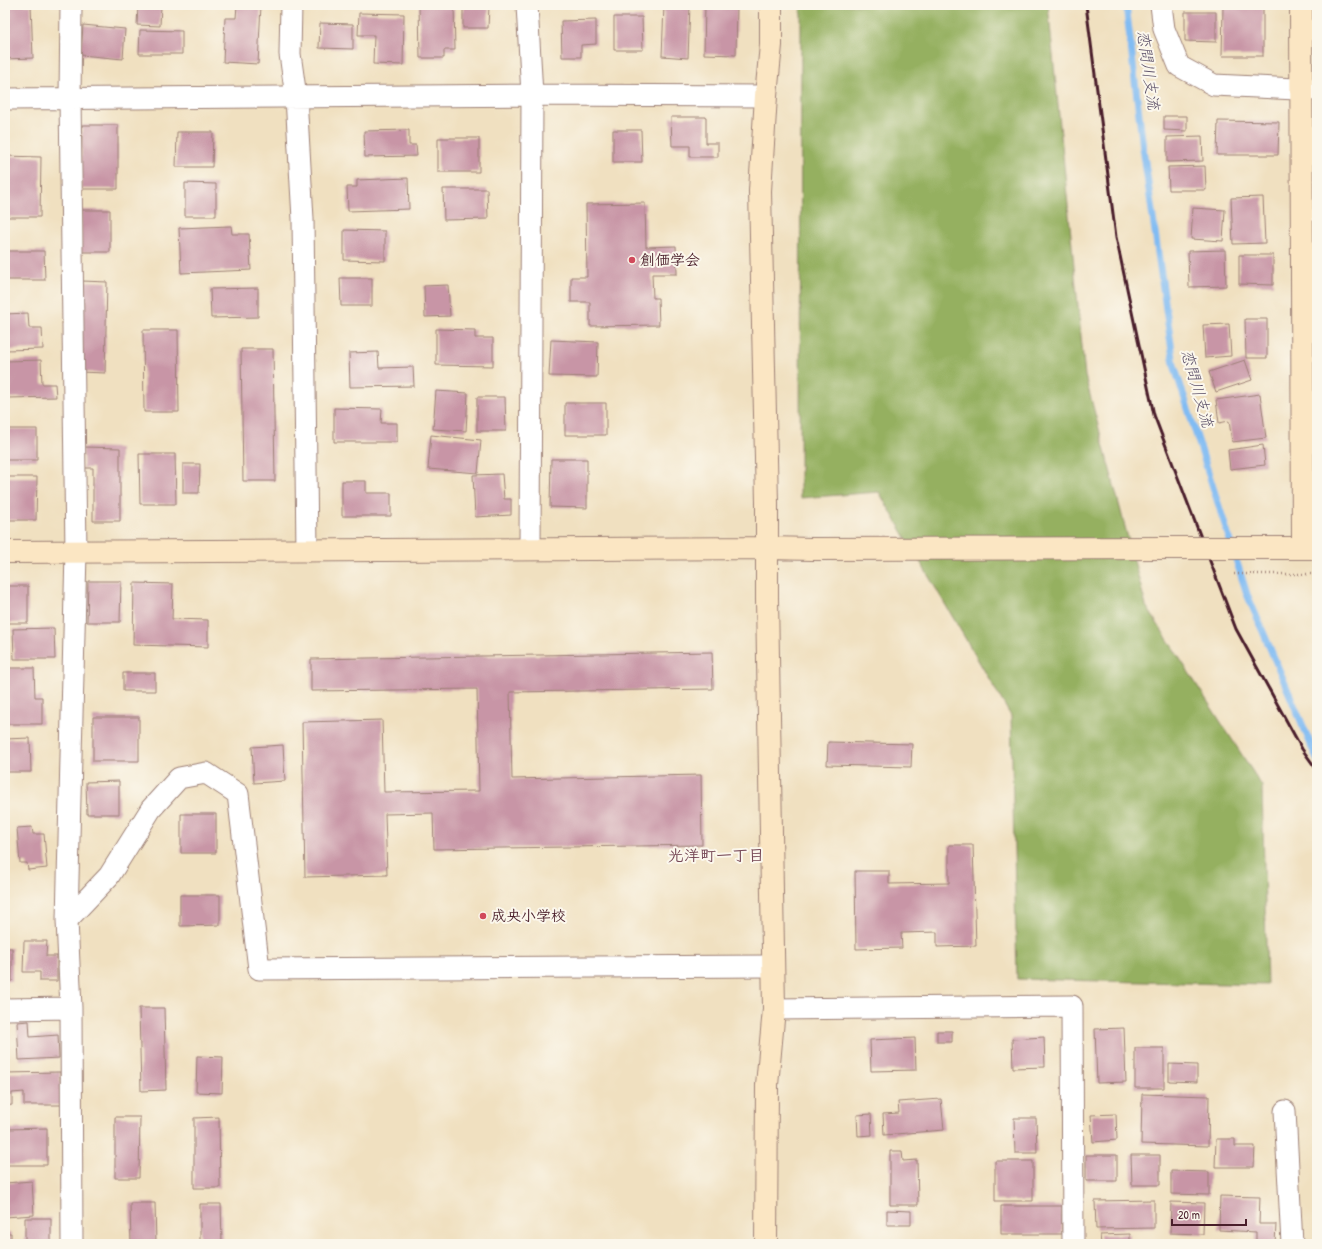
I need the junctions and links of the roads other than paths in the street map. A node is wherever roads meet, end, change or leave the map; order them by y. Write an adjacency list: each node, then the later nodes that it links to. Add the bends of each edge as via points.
1 (71, 5): 11 (street)
2 (291, 5): 10 (street, via 290,54)
3 (527, 5): 8 (street)
4 (771, 5): 9 (street, via 771,45)
5 (1161, 5): 7 (street, via 1164,29 1179,66 1214,85)
6 (1301, 5): 7 (street)
7 (1309, 90): 13 (street)
8 (532, 95): 9 (street); 10 (street); 16 (street)
9 (766, 96): 14 (street, via 760,191)
10 (296, 97): 11 (street); 17 (street, via 302,219)
11 (70, 98): 12 (street); 19 (street)
12 (5, 99)
13 (1310, 215): 15 (street, via 1306,320)
14 (768, 548): 15 (street, bridge); 16 (street); 21 (street)
15 (1310, 548)
16 (530, 549): 17 (street)
17 (307, 551): 19 (street)
18 (5, 552): 19 (street)
19 (76, 552): 20 (street)
20 (67, 920): 21 (street, via 109,876 152,810 179,778 206,773 238,794 259,969); 22 (street)
21 (772, 966): 24 (street)
22 (71, 1008): 23 (street); 26 (street)
23 (5, 1009)
24 (774, 1009): 27 (street, via 767,1086); 28 (street, via 1072,1006)
25 (1285, 1111): 29 (street)
26 (72, 1244)
27 (766, 1244)
28 (1073, 1244)
29 (1292, 1244)

